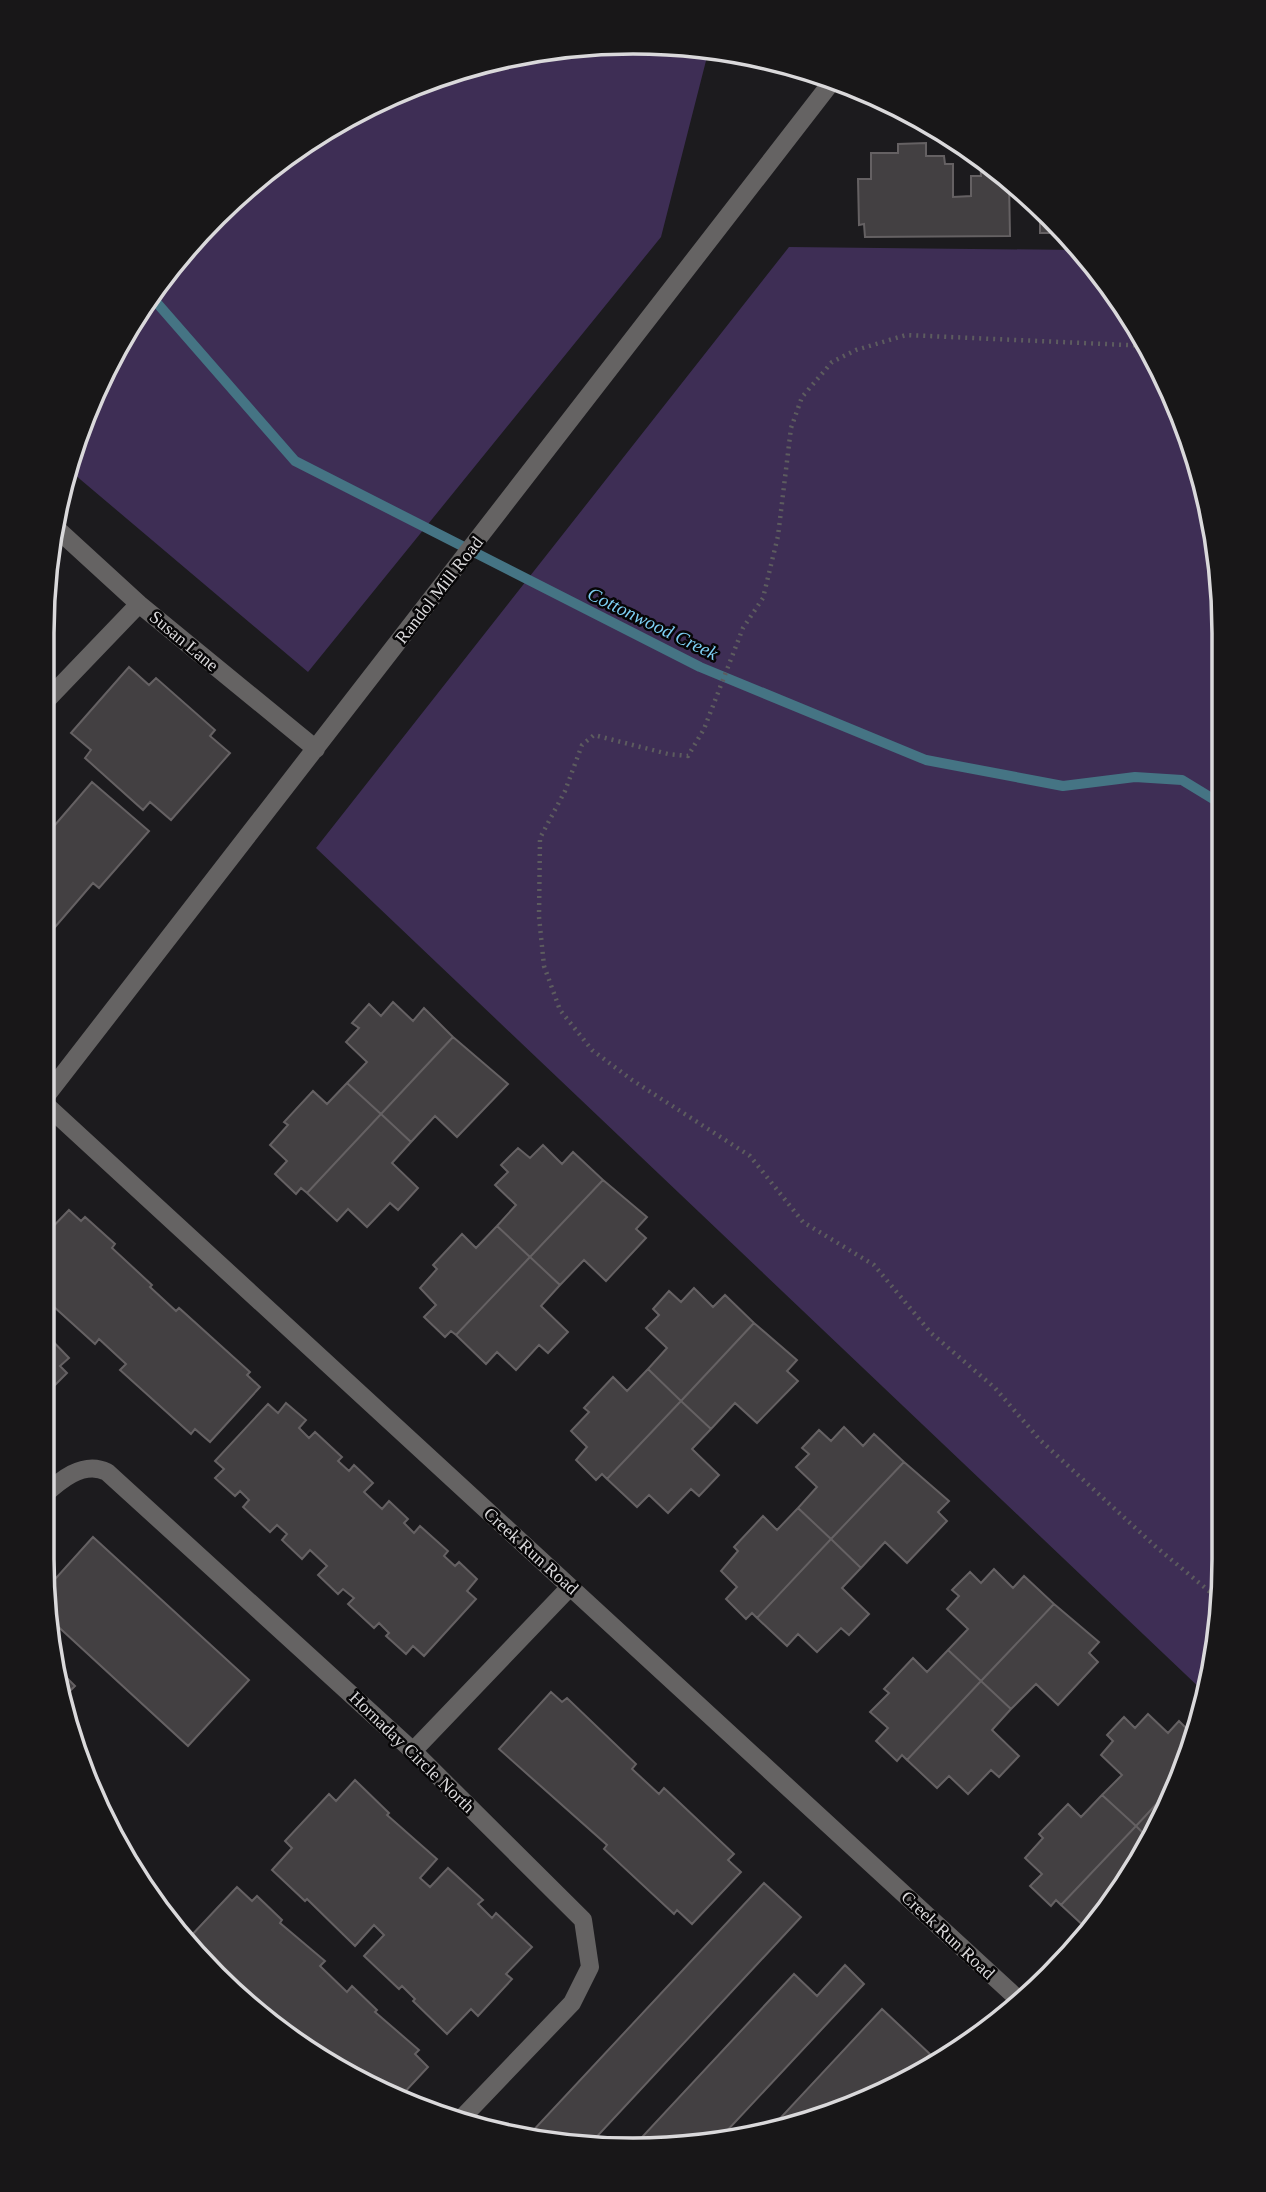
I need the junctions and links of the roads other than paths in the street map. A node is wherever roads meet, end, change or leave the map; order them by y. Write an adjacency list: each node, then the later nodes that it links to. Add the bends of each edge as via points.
1 (827, 88): 5 (street, Randol Mill Road)
2 (63, 533): 3 (street, Susan Lane)
3 (139, 604): 4 (street); 5 (street, Susan Lane)
4 (54, 693)
5 (316, 749): 6 (street, Randol Mill Road)
6 (54, 1087)
7 (54, 1111): 9 (street, Creek Run Road)
8 (54, 1486): 10 (street, Hornaday Circle North, via 76,1472 97,1467 107,1472)
9 (570, 1587): 10 (street); 11 (street, Creek Run Road)
10 (413, 1751): 12 (street, Hornaday Circle North, via 583,1920 590,1967 572,2004)
11 (1014, 1995)
12 (467, 2113)

